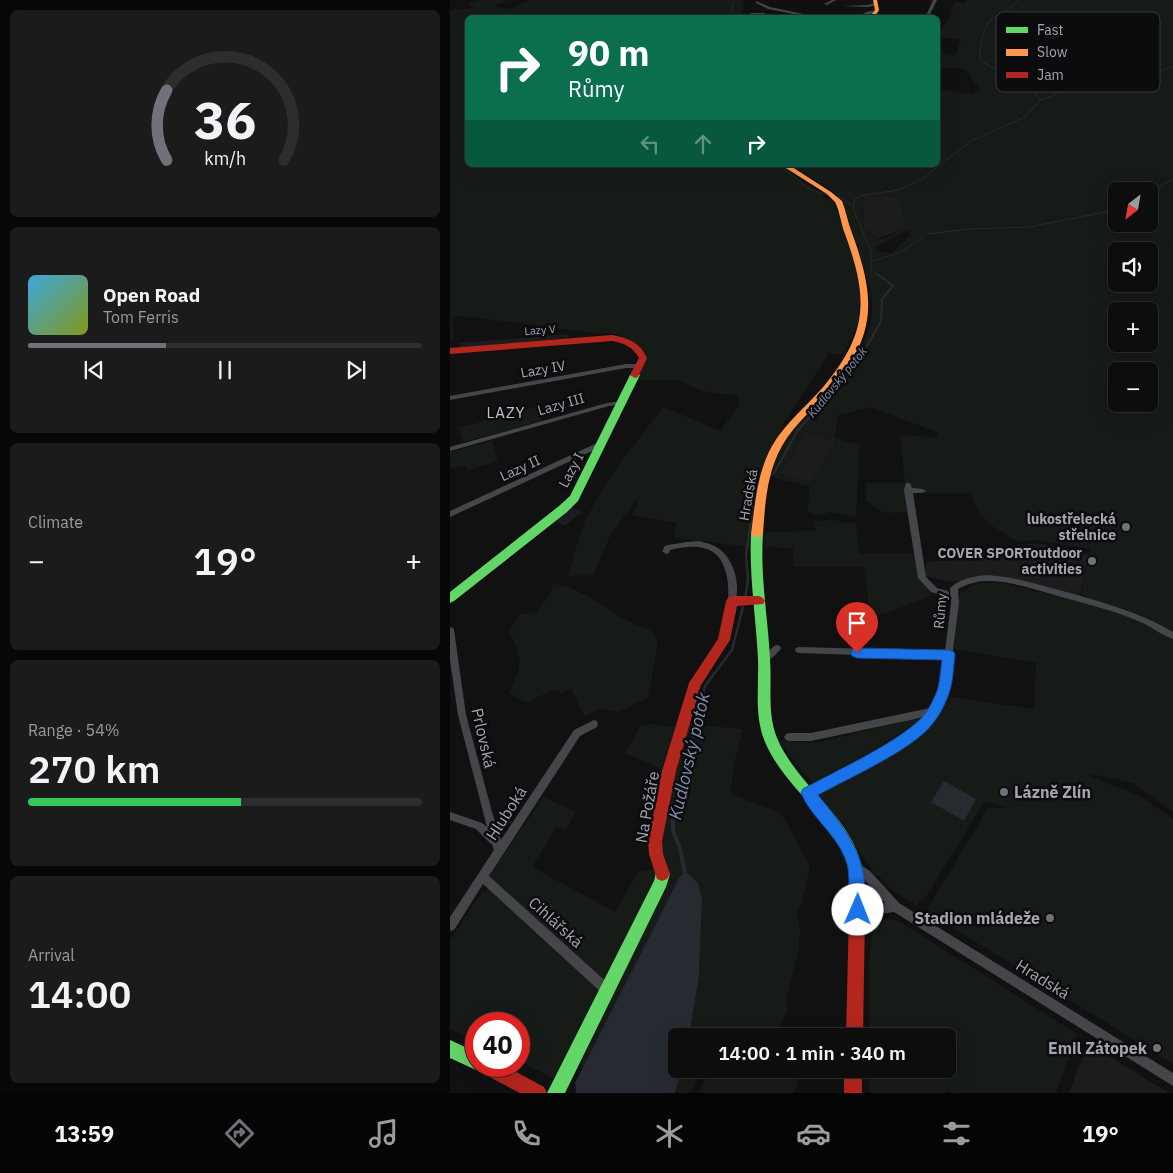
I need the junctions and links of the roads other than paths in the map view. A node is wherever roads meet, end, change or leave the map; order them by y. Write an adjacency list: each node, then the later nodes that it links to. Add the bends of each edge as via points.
1 (834, 0): 4 (street)
2 (935, 0): 12 (street)
3 (757, 2): 6 (street)
4 (826, 4)
5 (844, 6): 7 (street)
6 (769, 8): 8 (street); 10 (street)
7 (874, 8): 11 (street)
8 (764, 14): 9 (street)
9 (751, 15)
10 (806, 15)
11 (863, 15)
12 (928, 15)
13 (787, 167): 27 (street, Hradská, via 838,201 863,272 868,307 863,328 850,355 832,382 782,437 768,465)
14 (450, 351): 15 (street, Lazy V, via 616,338 632,343 642,353)
15 (640, 366): 16 (street, Lazy IV); 17 (street, Lazy I)
16 (450, 398)
17 (622, 403): 18 (street, Lazy I); 19 (street, Lazy III, via 608,404)
18 (601, 444): 20 (street, Lazy II); 21 (street, Lazy I)
19 (450, 449)
20 (572, 458): 21 (street, via 585,458); 23 (street, Lazy II)
21 (591, 464): 26 (street, Lazy I, via 579,491 568,504)
22 (922, 491): 25 (street, via 908,488 922,578 934,590)
23 (450, 514)
24 (666, 551): 27 (street, via 668,548 699,544 709,547 727,562 734,587)
25 (944, 593)
26 (450, 598)
27 (745, 601): 33 (street, Hradská); 45 (street, Na Požáře, via 695,683 669,771 655,841 661,882)
28 (450, 630): 39 (street, Prlovská, via 462,715)
29 (1173, 636): 32 (street, Růmy, via 1116,610 1020,582 986,578 954,588)
30 (777, 648): 33 (street)
31 (799, 650): 32 (street)
32 (949, 655): 34 (street, Růmy, via 944,690)
33 (764, 660): 37 (street, Hradská, via 765,714 770,738 779,756)
34 (934, 711): 36 (street, via 811,737); 37 (street, Růmy, via 911,736)
35 (594, 724): 39 (street, Hluboká, via 577,733)
36 (789, 737)
37 (808, 793): 40 (street, Hradská, via 846,843)
38 (450, 816): 39 (street, via 479,826)
39 (499, 850): 41 (street, Hluboká)
40 (856, 867): 42 (street, Hradská); 43 (street, Hradská)
41 (483, 877): 44 (street, Hluboká); 45 (street, Cihlářská)
42 (895, 907): 43 (street, via 872,910); 51 (street, Hradská)
43 (857, 923): 46 (street, Hradská)
44 (450, 926)
45 (608, 991): 53 (street, Na Požáře)
46 (854, 1028)
47 (450, 1049): 48 (street)
48 (465, 1056)
49 (507, 1077): 52 (street)
50 (853, 1078): 54 (street)
51 (1173, 1080)
52 (538, 1093)
53 (556, 1093)
54 (853, 1093)

